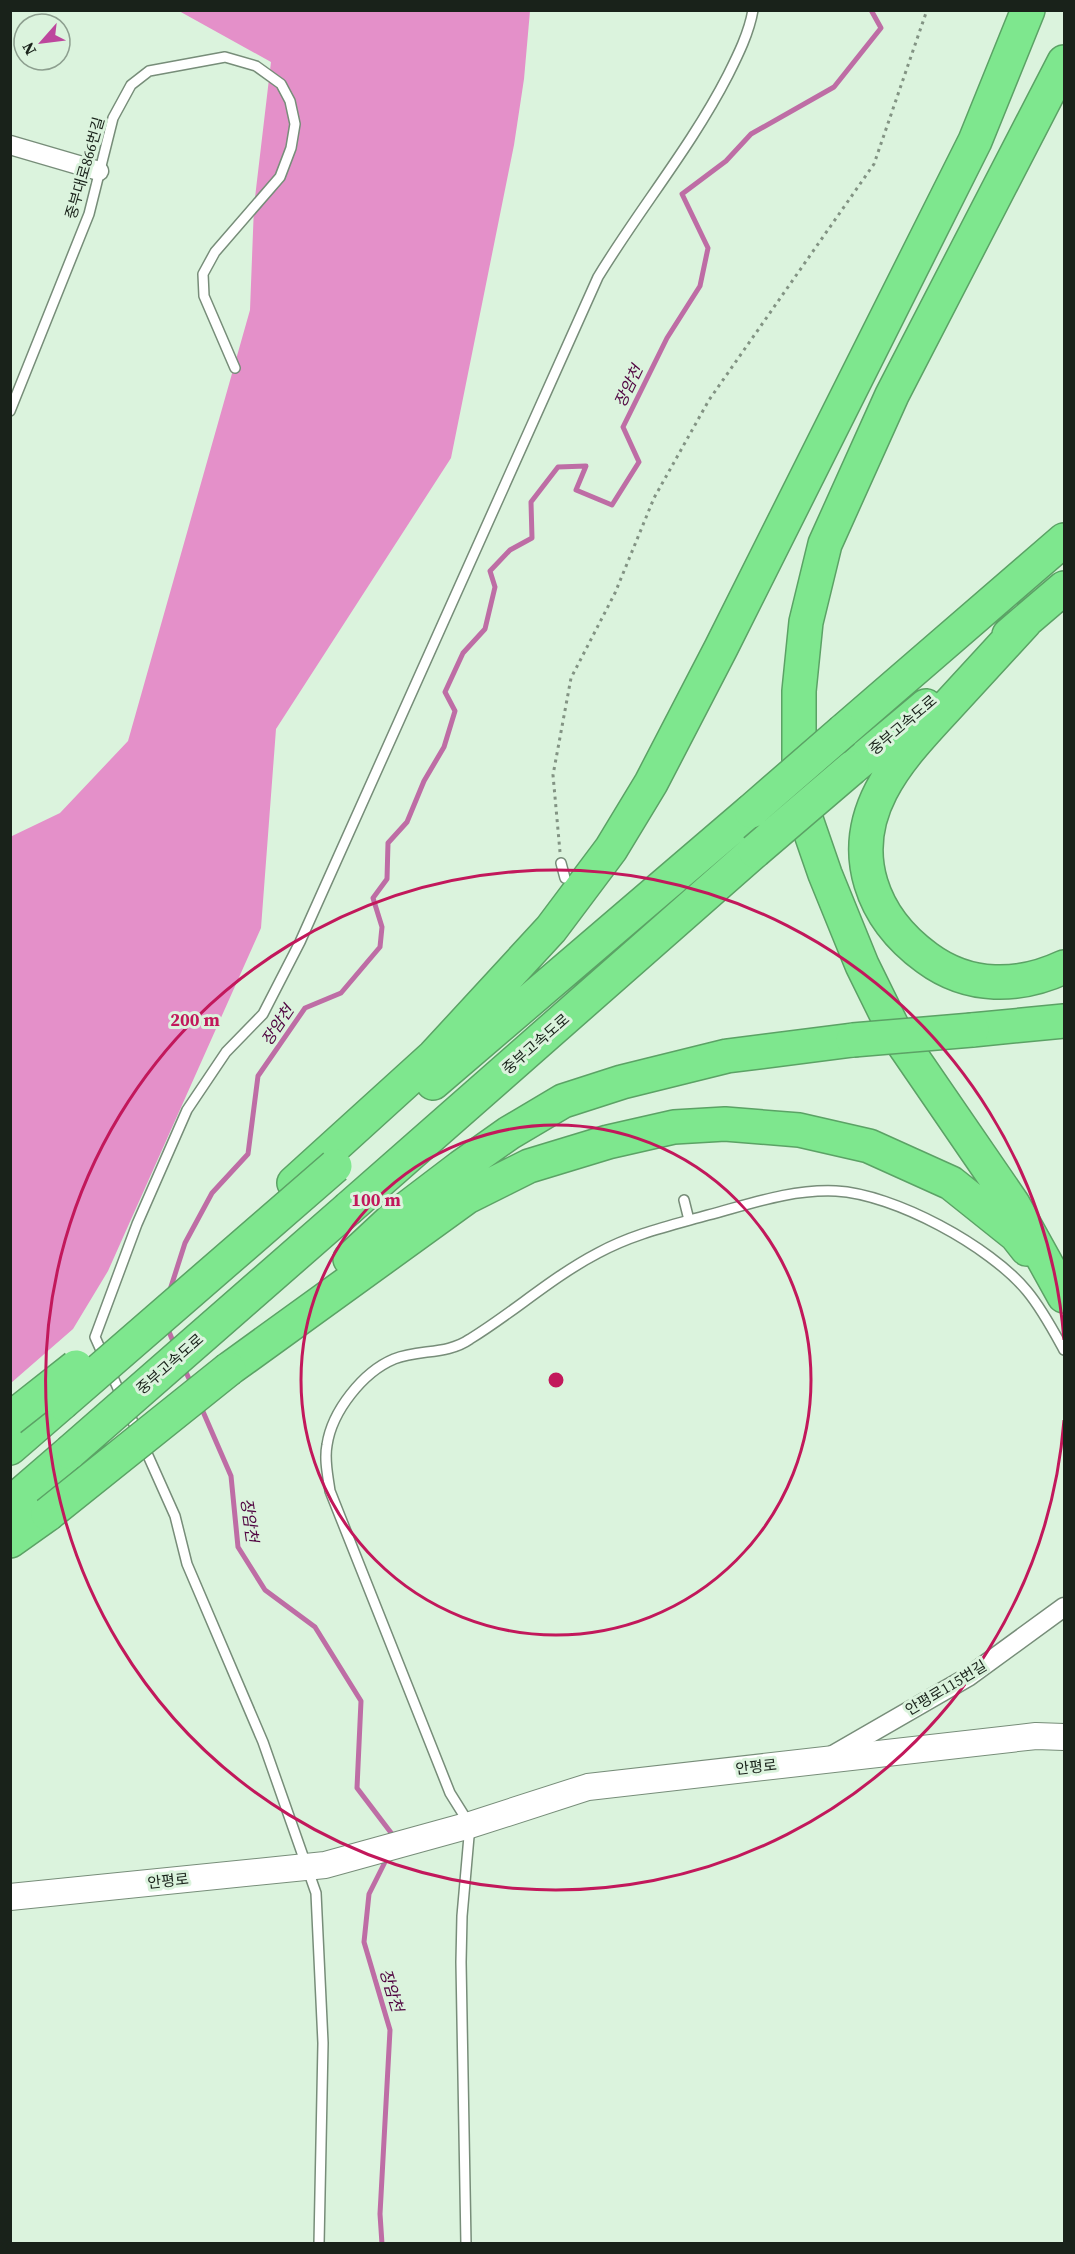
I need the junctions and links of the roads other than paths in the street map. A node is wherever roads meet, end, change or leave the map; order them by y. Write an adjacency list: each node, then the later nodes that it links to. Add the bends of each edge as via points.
1 (753, 10): 28 (lane, via 738,54 693,138 598,277 300,942 263,1014 225,1052 187,1110 137,1224 95,1336 174,1515 187,1564)
2 (1028, 10): 20 (highway, bridge, via 975,141 716,658 651,783 611,849 551,929 434,1056 190,1277)
3 (1065, 62): 17 (highway, via 892,395 825,544 806,622 799,691 799,772 807,822 871,984 896,1032 1013,1204)
4 (10, 145): 5 (street)
5 (99, 171): 6 (lane, 중부대로866번길, via 114,118 131,85 149,71 225,57 256,66 281,84 295,124 280,177 215,252 202,274 204,296); 7 (lane, 중부대로866번길, via 89,214)
6 (235, 368)
7 (10, 411)
8 (1065, 540): 21 (highway, bridge)
9 (1065, 588): 10 (highway, 중부고속도로)
10 (1025, 622): 13 (highway, via 892,772 873,810 867,865 872,888 892,926 910,945 958,975 1004,984 1027,981); 22 (highway, 중부고속도로, bridge, via 755,851)
11 (561, 863): 12 (lane)
12 (564, 878)
13 (1065, 967)
14 (1065, 1021): 19 (highway, bridge, via 727,1056 562,1101 509,1133 394,1218)
15 (684, 1200): 16 (lane)
16 (689, 1220): 18 (lane, via 800,1192 837,1191 874,1198 928,1220 994,1259 1026,1290); 27 (lane, via 644,1232 597,1253 459,1345 394,1359 370,1374 349,1398 327,1444 330,1491)
17 (1065, 1297): 19 (highway, via 1016,1235 951,1183 869,1146 799,1130 725,1124 674,1127 529,1166 467,1197)
18 (1065, 1350)
19 (229, 1369): 23 (highway, bridge)
20 (10, 1419)
21 (10, 1448)
22 (10, 1504)
23 (10, 1541)
24 (1065, 1607): 26 (street, 안평로115번길, via 968,1677)
25 (1065, 1737): 26 (street, 안평로, via 1036,1736)
26 (821, 1761): 27 (street, 안평로, via 588,1787)
27 (461, 1827): 28 (street, 안평로); 31 (lane)
28 (316, 1866): 29 (street, 안평로); 30 (lane, via 323,2043)
29 (10, 1897)
30 (319, 2244)
31 (466, 2244)

